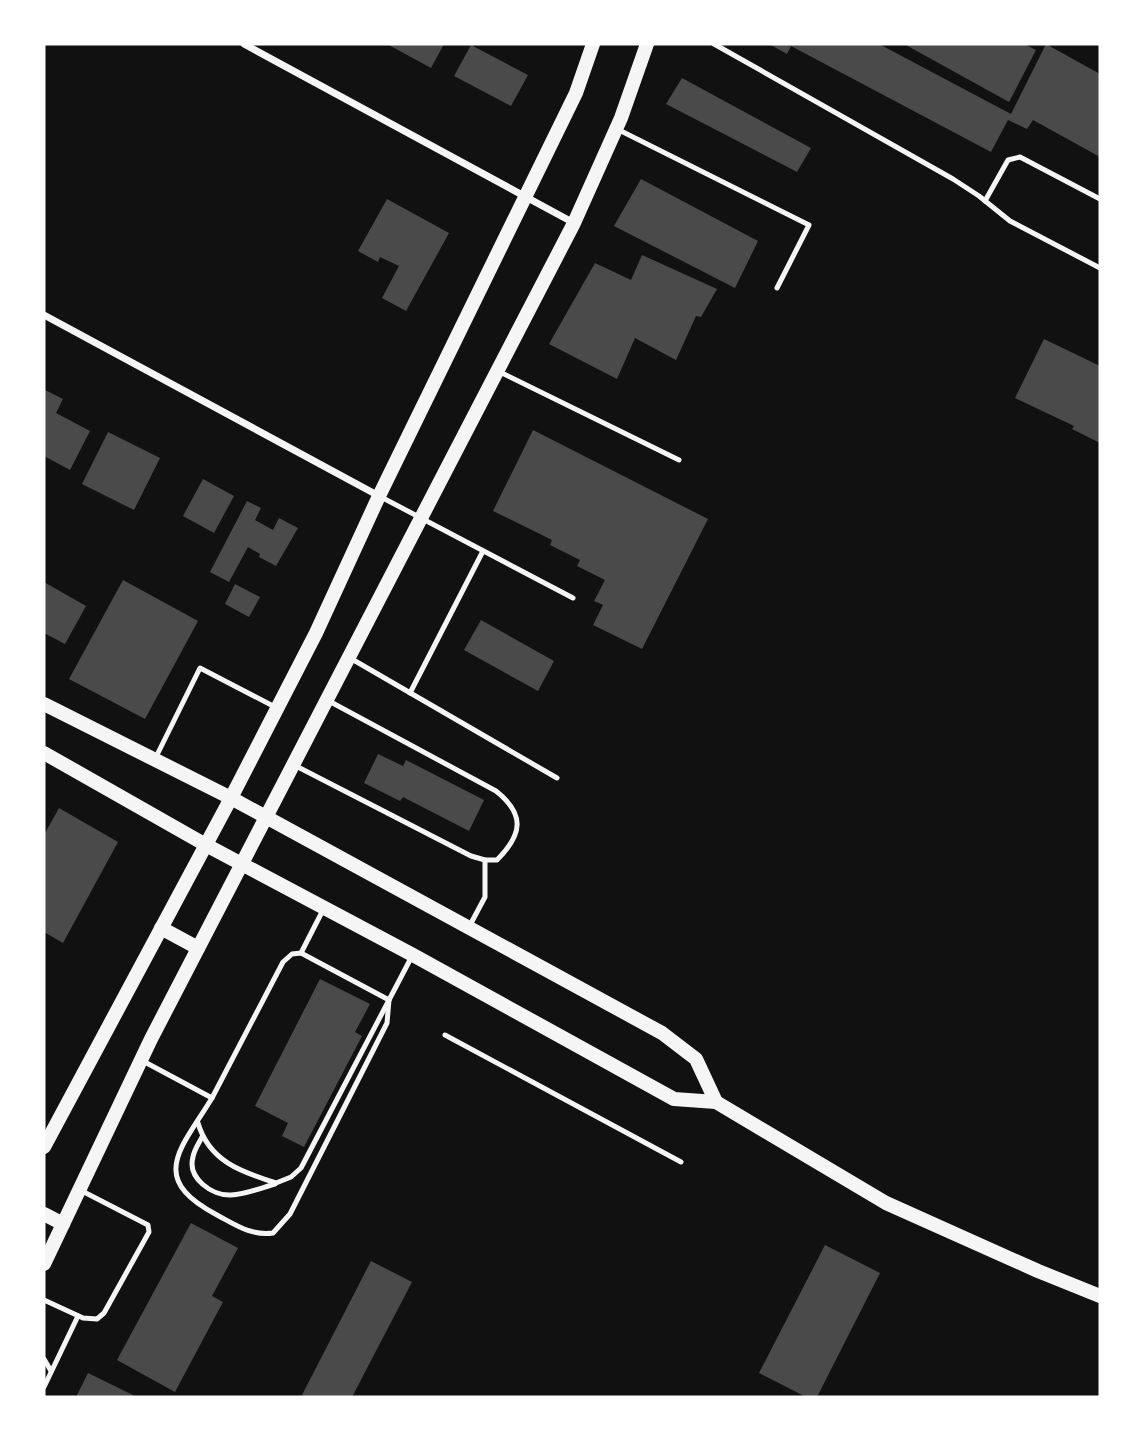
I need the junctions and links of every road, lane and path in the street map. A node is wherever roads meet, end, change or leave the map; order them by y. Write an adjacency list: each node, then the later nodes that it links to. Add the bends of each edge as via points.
1 (244, 44): 6 (street)
2 (593, 44): 6 (main road, via 576,93)
3 (648, 44): 5 (main road)
4 (714, 44): 8 (lane, via 953,178)
5 (617, 129): 9 (main road); 11 (lane, via 809,225)
6 (526, 197): 9 (street); 15 (main road)
7 (1100, 199): 8 (lane, via 1020,156 1008,160)
8 (985, 201): 10 (lane, via 1010,221)
9 (574, 223): 13 (main road)
10 (1100, 268)
11 (777, 288)
12 (44, 315): 15 (street)
13 (499, 371): 14 (lane); 16 (main road)
14 (679, 460)
15 (379, 496): 16 (lane); 23 (main road)
16 (423, 519): 17 (lane); 19 (main road)
17 (483, 551): 18 (lane); 20 (lane)
18 (573, 598)
19 (350, 658): 20 (lane); 21 (main road)
20 (410, 693): 27 (lane)
21 (327, 701): 26 (main road); 31 (lane, via 507,799 519,826 497,860)
22 (44, 704): 25 (main road)
23 (277, 708): 25 (lane, via 200,668); 28 (main road)
24 (44, 753): 30 (main road)
25 (155, 759): 28 (main road)
26 (294, 765): 29 (main road); 31 (lane)
27 (557, 778)
28 (231, 798): 29 (main road); 30 (main road)
29 (267, 817): 32 (main road); 34 (main road)
30 (206, 845): 32 (main road); 35 (main road)
31 (485, 860): 34 (lane, via 485,897)
32 (242, 864): 33 (main road); 36 (main road)
33 (324, 908): 37 (lane); 38 (main road)
34 (469, 927): 43 (main road, via 662,1033 696,1059)
35 (161, 928): 36 (main road); 46 (main road)
36 (198, 948): 41 (main road)
37 (301, 953): 39 (lane); 42 (lane, via 284,962)
38 (413, 955): 39 (lane); 43 (main road, via 674,1099)
39 (389, 1000): 44 (lane, via 387,1023 290,1214 273,1233 249,1232 197,1204 176,1180 178,1156); 48 (lane, via 301,1168)
40 (445, 1035): 47 (lane)
41 (141, 1060): 42 (lane); 49 (main road)
42 (212, 1098): 44 (lane)
43 (716, 1102): 53 (main road, via 886,1203)
44 (197, 1122): 45 (lane)
45 (202, 1137): 48 (lane, via 219,1157); 48 (lane, via 192,1158 192,1171 205,1186 230,1195)
46 (44, 1147)
47 (681, 1162)
48 (276, 1183)
49 (80, 1189): 51 (main road); 55 (lane, via 148,1225 149,1232 104,1313 97,1319)
50 (44, 1214): 51 (main road)
51 (63, 1224): 52 (main road)
52 (44, 1264)
53 (1100, 1296)
54 (44, 1300): 55 (lane)
55 (78, 1316): 57 (lane)
56 (44, 1359): 57 (lane)
57 (51, 1371): 58 (lane)
58 (44, 1387)

